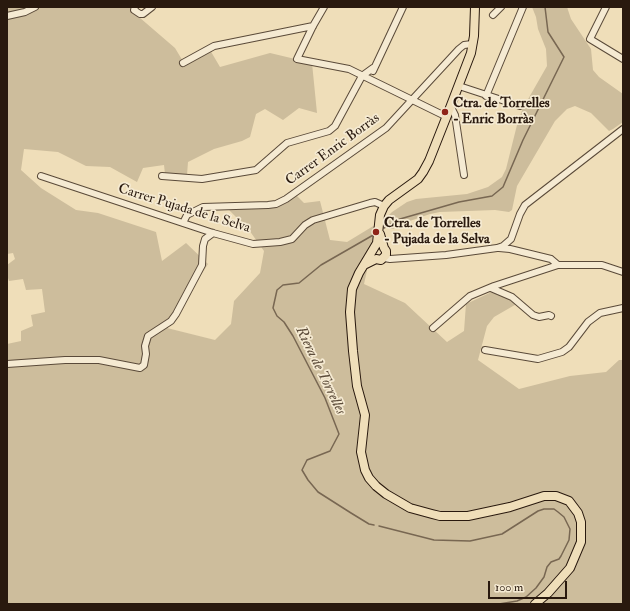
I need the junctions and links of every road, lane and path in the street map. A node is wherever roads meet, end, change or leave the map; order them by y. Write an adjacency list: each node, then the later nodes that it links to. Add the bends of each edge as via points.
1 (35, 7): 13 (street)
2 (135, 7): 11 (street, via 134,10 138,13 143,14)
3 (140, 7): 11 (street)
4 (152, 7): 11 (street)
5 (324, 7): 14 (street)
6 (403, 7): 18 (street)
7 (475, 7): 15 (main road)
8 (501, 7): 12 (street)
9 (523, 7): 22 (street)
10 (606, 7): 16 (street, via 590,39)
11 (146, 11)
12 (493, 15)
13 (7, 16)
14 (313, 26): 17 (street, via 214,46); 19 (street, via 297,59 349,69)
15 (472, 44): 21 (main road); 23 (street, Carrer Enric Borràs, via 459,49)
16 (623, 59)
17 (183, 63)
18 (373, 68): 19 (street); 20 (street)
19 (362, 76): 20 (street); 30 (street, via 335,126 329,131 287,143 256,170 202,179)
20 (370, 80): 23 (street)
21 (459, 86): 22 (street); 25 (main road)
22 (486, 96): 24 (street)
23 (411, 100): 26 (street); 32 (street, Carrer Enric Borràs, via 386,128 286,199 268,205 203,207 187,215)
24 (520, 106)
25 (451, 107): 26 (main road); 28 (street, via 455,115)
26 (447, 118): 31 (main road, via 423,172 414,183)
27 (623, 128): 35 (street, via 525,205 510,239)
28 (464, 175)
29 (41, 176): 32 (street, Carrer Pujada de la Selva)
30 (162, 176)
31 (384, 206): 33 (main road, via 380,215); 34 (street, Carrer Pujada de la Selva, via 374,202 313,220 292,239 280,242 253,244)
32 (183, 223): 34 (street, Carrer Pujada de la Selva)
33 (379, 232): 36 (main road); 36 (main road, via 384,248 379,246)
34 (214, 233): 44 (street, via 205,239 202,265 176,314 171,321 148,336 144,366 140,368 99,360)
35 (497, 248): 36 (street, via 390,259); 37 (street, via 544,257)
36 (377, 254): 45 (main road, via 357,277 352,289 350,312 356,377 365,415 362,461 367,474 382,491 402,504 440,516 473,515 544,496 556,496 569,502 578,513 581,522 581,542 570,568)
37 (558, 265): 38 (street, via 602,265); 39 (street)
38 (623, 272)
39 (490, 288): 41 (street, via 512,296 533,315); 42 (street, via 470,296)
40 (623, 308): 43 (street, via 600,313 588,322 569,347 562,352 538,359)
41 (551, 316)
42 (433, 328)
43 (485, 350)
44 (7, 364)
45 (535, 604)

